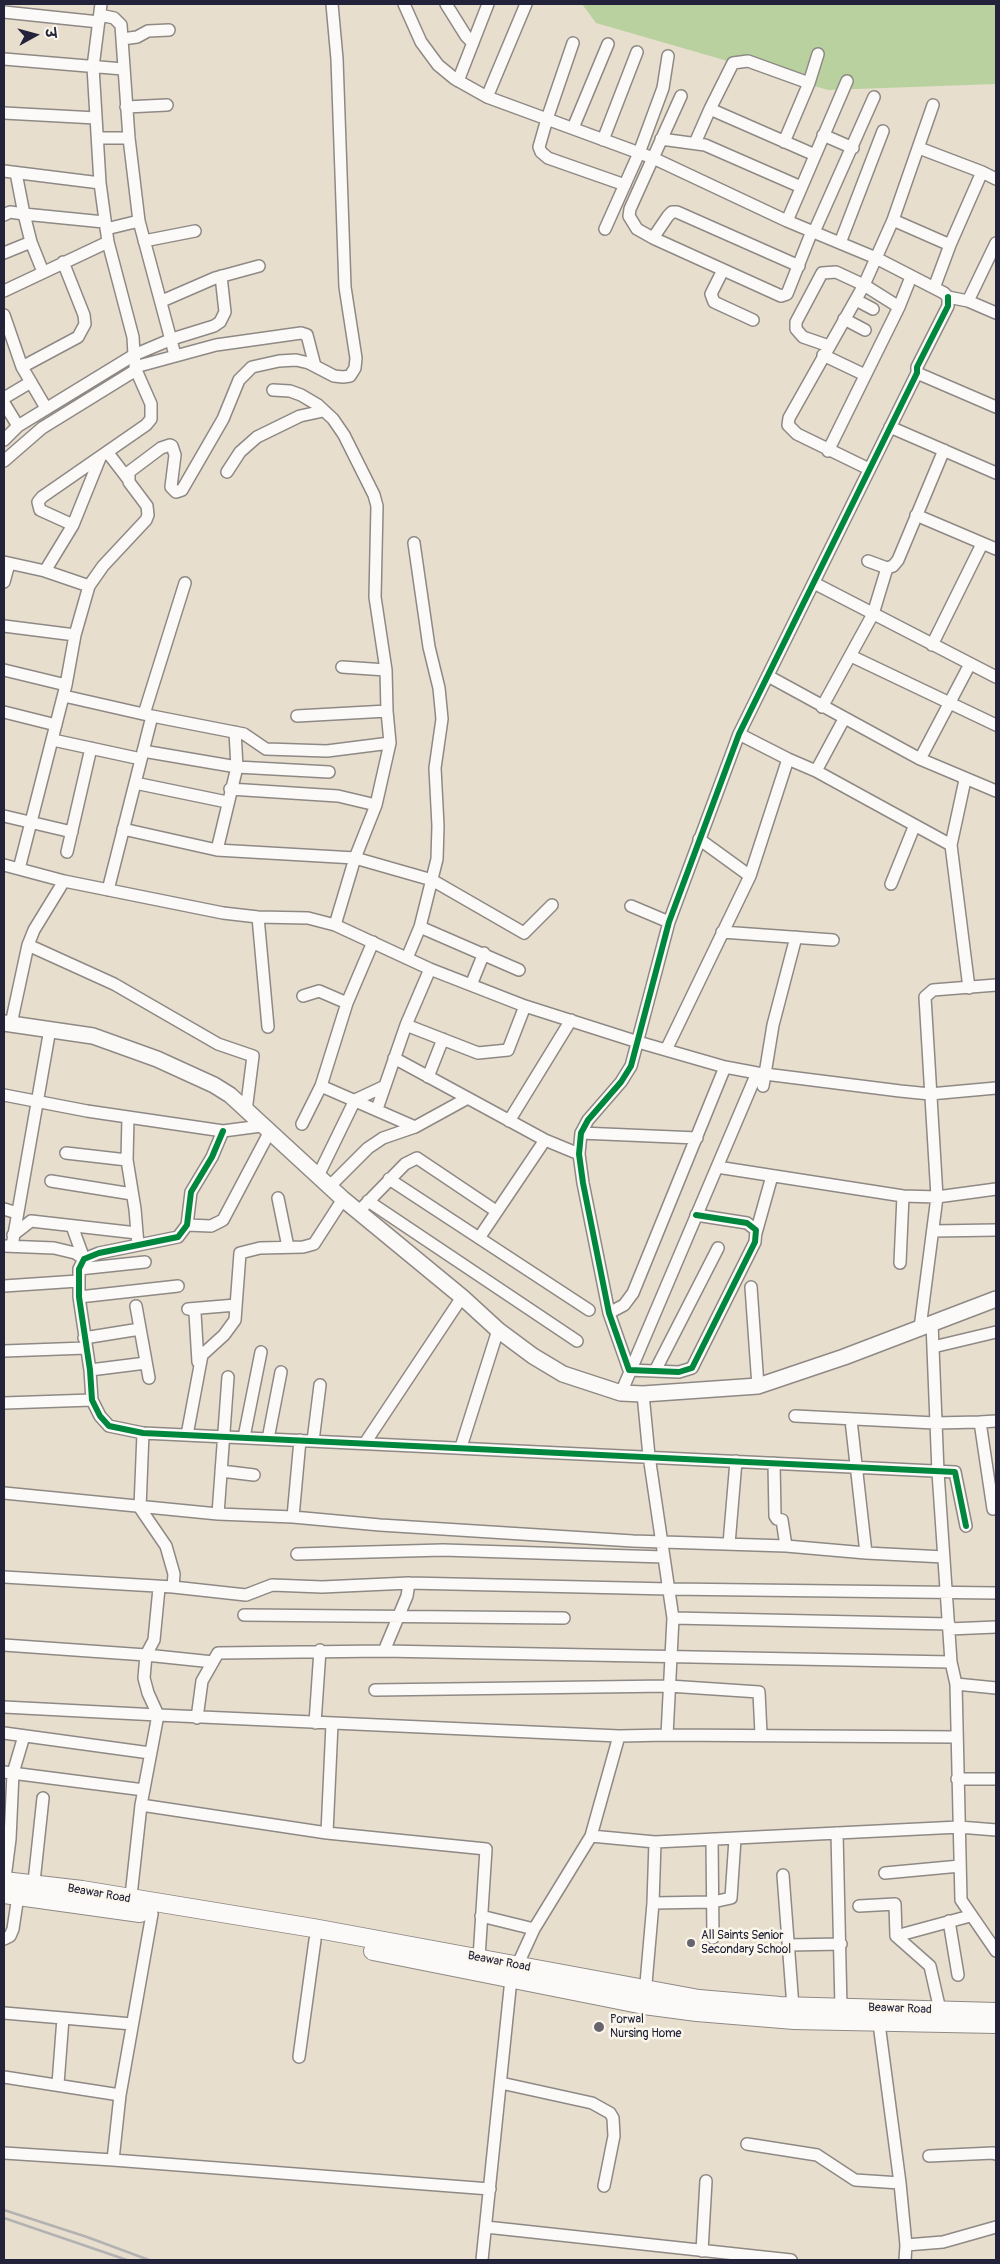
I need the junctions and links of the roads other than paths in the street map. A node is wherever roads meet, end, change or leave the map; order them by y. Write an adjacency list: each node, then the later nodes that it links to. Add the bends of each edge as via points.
1 (332, 4): 97 (street, via 338,59 345,287 356,358 350,376 334,376)
2 (404, 4): 19 (street, via 421,42 438,65)
3 (446, 4): 10 (street)
4 (488, 4): 10 (street)
5 (526, 4): 23 (street)
6 (4, 12): 7 (street)
7 (100, 14): 9 (street, via 118,20); 17 (street)
8 (169, 30): 9 (street, via 148,31)
9 (122, 39): 18 (street)
10 (473, 43): 19 (street)
11 (573, 43): 31 (street)
12 (608, 44): 32 (street)
13 (637, 52): 38 (street)
14 (818, 54): 21 (street)
15 (668, 56): 43 (street, via 663,88)
16 (4, 60): 17 (street)
17 (93, 67): 18 (street); 30 (street)
18 (123, 68): 27 (street)
19 (458, 81): 23 (street)
20 (847, 81): 34 (street)
21 (809, 83): 28 (street, via 748,61 733,63); 39 (street)
22 (681, 96): 37 (street)
23 (487, 97): 31 (street)
24 (874, 97): 41 (street)
25 (933, 104): 42 (street)
26 (167, 105): 27 (street)
27 (126, 107): 36 (street)
28 (710, 109): 39 (street); 40 (street)
29 (4, 113): 30 (street)
30 (96, 118): 35 (street)
31 (547, 119): 32 (street); 51 (street, via 539,148 543,155)
32 (573, 128): 38 (street)
33 (883, 132): 66 (street)
34 (824, 135): 41 (street); 44 (street)
35 (98, 138): 36 (street); 50 (street)
36 (129, 138): 56 (street)
37 (662, 139): 40 (street); 45 (street)
38 (603, 140): 43 (street)
39 (784, 142): 44 (street)
40 (695, 143): 52 (street)
41 (852, 148): 61 (street)
42 (919, 148): 47 (street); 55 (street)
43 (639, 153): 45 (street); 51 (street)
44 (815, 155): 52 (street)
45 (653, 158): 57 (street); 62 (street, via 629,216 637,229)
46 (4, 172): 48 (street)
47 (982, 172): 49 (street); 68 (street)
48 (16, 173): 50 (street); 53 (street)
49 (996, 179)
50 (100, 183): 58 (street)
51 (625, 184): 59 (street)
52 (800, 187): 57 (street)
53 (24, 214): 54 (street, via 10,212); 58 (street); 64 (street)
54 (4, 215)
55 (893, 220): 68 (street); 70 (street)
56 (139, 221): 58 (street); 63 (street)
57 (787, 221): 61 (street)
58 (105, 226): 65 (street)
59 (605, 229)
60 (195, 231): 63 (street)
61 (815, 233): 66 (street); 73 (street)
62 (653, 238): 73 (street, via 668,216 677,212); 74 (street)
63 (144, 241): 83 (street)
64 (31, 242): 69 (street); 75 (street)
65 (108, 242): 71 (street); 96 (street, via 133,337)
66 (836, 242): 70 (street)
67 (996, 243): 84 (street)
68 (950, 245): 79 (street)
69 (4, 253)
70 (876, 258): 77 (street); 78 (street)
71 (63, 262): 75 (street); 98 (street, via 85,324 78,337)
72 (259, 266): 76 (street)
73 (799, 266): 74 (street, via 785,296)
74 (723, 270): 90 (street, via 711,294 714,302)
75 (43, 272): 80 (street)
76 (221, 276): 83 (street); 92 (street, via 224,318 214,326)
77 (911, 277): 79 (street); 85 (street)
78 (864, 285): 82 (street); 85 (street); 94 (street, via 836,272 820,276 796,322 796,329)
79 (934, 288): 81 (street)
80 (4, 291)
81 (948, 297): 84 (street); 99 (street, via 948,306 917,367)
82 (856, 300): 86 (street); 89 (street)
83 (162, 301): 92 (street)
84 (968, 301): 87 (street)
85 (899, 307): 100 (street)
86 (873, 309)
87 (996, 313)
88 (4, 315): 93 (street)
89 (844, 319): 91 (street); 94 (street)
90 (753, 320)
91 (865, 330)
92 (172, 339): 95 (street); 96 (street)
93 (9, 348): 98 (street)
94 (826, 351): 100 (street); 113 (street, via 788,425 796,434)
95 (175, 355): 96 (street); 97 (street, via 216,345 305,333)
96 (135, 364): 105 (street); 114 (street, via 151,404 150,419)
97 (315, 366): 119 (street, via 296,360 278,361 260,364 244,373 223,419 179,492 172,490 171,486 175,456 170,445 160,448 131,469)
98 (22, 367): 101 (street)
99 (917, 373): 106 (street); 110 (street)
100 (865, 376): 113 (street)
101 (31, 382): 103 (street); 107 (street)
102 (272, 390): 108 (street, via 301,395)
103 (4, 398)
104 (4, 403): 109 (street)
105 (62, 407): 107 (street); 115 (street)
106 (996, 407)
107 (46, 408): 109 (street)
108 (323, 411): 117 (street, via 300,416 257,437 240,452); 141 (street, via 344,435 377,506 376,598)
109 (18, 426): 111 (street)
110 (890, 427): 112 (street); 116 (street)
111 (4, 440)
112 (944, 450): 118 (street); 120 (street)
113 (828, 451): 116 (street)
114 (104, 456): 119 (street); 121 (street); 121 (street, via 38,502 40,510)
115 (4, 461)
116 (869, 469): 131 (street)
117 (227, 472)
118 (996, 473)
119 (128, 479): 132 (street, via 147,506 146,520 103,566)
120 (916, 515): 123 (street); 127 (street, via 898,560)
121 (72, 526): 128 (street)
122 (414, 543): 184 (street, via 442,719 435,768 438,846)
123 (982, 544): 124 (street); 136 (street)
124 (996, 549)
125 (868, 561): 127 (street)
126 (6, 563): 128 (street); 129 (street)
127 (887, 568): 133 (street)
128 (45, 571): 132 (street)
129 (4, 582)
130 (185, 583): 149 (street)
131 (814, 583): 133 (street); 142 (street)
132 (90, 586): 135 (street)
133 (873, 614): 136 (street); 137 (street)
134 (4, 626): 135 (street)
135 (75, 635): 144 (street)
136 (932, 645): 138 (street)
137 (851, 656): 145 (street); 146 (street)
138 (970, 664): 143 (street); 145 (street)
139 (342, 667): 141 (street)
140 (4, 670): 144 (street)
141 (386, 670): 147 (street)
142 (768, 676): 146 (street); 155 (street)
143 (996, 677)
144 (65, 690): 149 (street); 152 (street)
145 (951, 704): 153 (street); 161 (street)
146 (822, 707): 151 (street)
147 (387, 710): 150 (street); 157 (street)
148 (4, 712): 152 (street)
149 (148, 715): 154 (street); 159 (street)
150 (297, 716)
151 (844, 719): 161 (street); 163 (street)
152 (56, 725): 156 (street)
153 (996, 725)
154 (235, 732): 157 (street, via 266,748 327,751); 162 (street)
155 (739, 734): 160 (street); 176 (street)
156 (53, 740): 158 (street); 172 (street)
157 (390, 743): 170 (street)
158 (91, 748): 159 (street); 175 (street)
159 (142, 755): 162 (street); 166 (street)
160 (788, 759): 163 (street); 183 (street)
161 (920, 759): 165 (street)
162 (237, 767): 164 (street); 167 (street)
163 (816, 771): 173 (street)
164 (329, 772)
165 (965, 780): 168 (street); 177 (street)
166 (135, 783): 169 (street); 174 (street)
167 (230, 789): 169 (street); 170 (street, via 338,796)
168 (996, 791)
169 (227, 802): 178 (street)
170 (376, 805): 180 (street)
171 (4, 816): 172 (street)
172 (32, 822): 175 (street); 182 (street)
173 (914, 827): 177 (street); 186 (street)
174 (124, 829): 178 (street); 187 (street)
175 (72, 832): 179 (street)
176 (699, 839): 183 (street); 191 (street)
177 (951, 845): 205 (street)
178 (217, 850): 180 (street)
179 (67, 852)
180 (355, 858): 184 (street); 192 (street)
181 (4, 865): 182 (street)
182 (19, 869): 185 (street)
183 (750, 876): 194 (street)
184 (432, 880): 188 (street, via 524,933); 193 (street)
185 (64, 881): 187 (street); 198 (street)
186 (891, 884)
187 (108, 890): 190 (street)
188 (552, 905)
189 (631, 906): 191 (street)
190 (258, 917): 192 (street, via 308,918); 212 (street)
191 (670, 922): 215 (street)
192 (335, 925): 197 (street)
193 (420, 927): 199 (street); 200 (street)
194 (722, 932): 195 (street); 216 (street)
195 (796, 937): 196 (street); 220 (street)
196 (833, 940)
197 (372, 942): 200 (street); 207 (street)
198 (28, 945): 210 (street); 230 (street, via 114,984 218,1044 254,1056)
199 (484, 953): 202 (street); 203 (street)
200 (407, 958): 201 (street)
201 (430, 969): 203 (street); 211 (street)
202 (519, 970)
203 (471, 985): 208 (street)
204 (996, 985): 205 (street)
205 (969, 988): 224 (street, via 933,990 925,997)
206 (303, 996): 207 (street, via 319,991)
207 (348, 1003): 221 (street)
208 (526, 1006): 209 (street); 214 (street, via 508,1050 478,1053)
209 (571, 1020): 215 (street); 232 (street)
210 (8, 1024): 213 (street)
211 (406, 1025): 214 (street); 217 (street)
212 (268, 1027)
213 (50, 1029): 228 (street); 230 (street, via 93,1036 157,1059 214,1085)
214 (443, 1039): 219 (street)
215 (638, 1042): 216 (street); 237 (street, via 621,1082 588,1120)
216 (666, 1050): 218 (street)
217 (394, 1058): 219 (street); 222 (street)
218 (725, 1067): 220 (street); 238 (street)
219 (428, 1077): 226 (street)
220 (762, 1078): 224 (street); 243 (street)
221 (321, 1086): 227 (street); 233 (street)
222 (384, 1086): 227 (street); 229 (street)
223 (996, 1088): 224 (street)
224 (930, 1094): 252 (street)
225 (4, 1095): 228 (street)
226 (466, 1099): 232 (street); 234 (street)
227 (355, 1100): 229 (street); 244 (street)
228 (38, 1102): 231 (street); 257 (street)
229 (377, 1109): 234 (street)
230 (246, 1111): 235 (street)
231 (128, 1117): 236 (street); 242 (street)
232 (508, 1121): 239 (street)
233 (302, 1124)
234 (415, 1127): 248 (street, via 383,1138 368,1148)
235 (265, 1130): 236 (street); 244 (street); 259 (street, via 222,1220 211,1226)
236 (223, 1131): 259 (street, via 191,1192)
237 (581, 1133): 238 (street); 241 (street)
238 (697, 1138): 282 (street, via 633,1293 624,1305)
239 (545, 1140): 241 (street); 256 (street)
240 (66, 1153): 242 (street)
241 (579, 1154): 282 (street)
242 (127, 1160): 250 (street)
243 (717, 1167): 245 (street); 258 (street)
244 (318, 1176): 248 (street)
245 (772, 1176): 251 (street); 263 (street)
246 (389, 1180): 254 (street); 256 (street, via 405,1164 417,1158); 264 (street)
247 (51, 1182): 250 (street)
248 (330, 1186): 254 (street)
249 (996, 1189): 252 (street)
250 (132, 1194): 265 (street)
251 (903, 1196): 252 (street); 270 (street)
252 (937, 1197): 262 (street)
253 (278, 1198): 267 (street)
254 (354, 1204): 267 (street, via 314,1244); 277 (street); 287 (street)
255 (4, 1210): 257 (street)
256 (496, 1211): 264 (street)
257 (17, 1213): 266 (street)
258 (696, 1215): 263 (street, via 747,1223); 294 (street)
259 (187, 1225): 265 (street, via 178,1237)
260 (72, 1226): 265 (street); 266 (street, via 31,1221); 271 (street)
261 (996, 1230): 262 (street)
262 (933, 1231): 283 (street)
263 (756, 1233): 296 (street, via 755,1242 732,1291 692,1368 679,1372)
264 (479, 1238): 281 (street)
265 (137, 1239): 271 (street, via 99,1253)
266 (10, 1242): 271 (street, via 67,1251)
267 (288, 1246): 279 (street, via 240,1253)
268 (718, 1248): 296 (street)
269 (145, 1262): 271 (street)
270 (900, 1263)
271 (82, 1264): 272 (street)
272 (78, 1281): 273 (street); 276 (street)
273 (4, 1286)
274 (178, 1286): 276 (street)
275 (751, 1287): 301 (street)
276 (79, 1297): 288 (street)
277 (462, 1297): 285 (street); 318 (street)
278 (996, 1300): 283 (street)
279 (236, 1305): 295 (street, via 235,1320 205,1350); 295 (street, via 188,1309 195,1313)
280 (136, 1306): 284 (street)
281 (589, 1310)
282 (609, 1313): 294 (street)
283 (926, 1325): 289 (street); 301 (street)
284 (140, 1329): 288 (street); 292 (street)
285 (498, 1330): 302 (street, via 563,1374); 319 (street)
286 (996, 1332): 289 (street)
287 (577, 1341)
288 (85, 1343): 290 (street); 293 (street)
289 (933, 1347): 310 (street)
290 (4, 1352)
291 (260, 1352): 314 (street)
292 (146, 1363): 293 (street); 299 (street)
293 (90, 1370): 304 (street)
294 (629, 1370): 296 (street); 302 (street)
295 (198, 1371): 312 (street)
296 (655, 1371)
297 (281, 1372): 315 (street)
298 (228, 1377): 313 (street)
299 (150, 1378)
300 (320, 1385): 317 (street)
301 (758, 1386): 303 (street)
302 (621, 1393): 303 (street)
303 (643, 1394): 320 (street)
304 (92, 1400): 305 (street); 311 (street, via 109,1426)
305 (4, 1403)
306 (795, 1416): 307 (street)
307 (851, 1420): 310 (street); 323 (street)
308 (996, 1420): 309 (street)
309 (980, 1422): 310 (street); 324 (street)
310 (935, 1423): 326 (street)
311 (143, 1433): 312 (street); 329 (street)
312 (187, 1435): 313 (street)
313 (224, 1436): 314 (street); 325 (street)
314 (244, 1437): 315 (street)
315 (268, 1438): 316 (street)
316 (300, 1440): 317 (street); 332 (street)
317 (313, 1441): 318 (street)
318 (365, 1443): 319 (street)
319 (461, 1447): 320 (street)
320 (649, 1456): 321 (street); 334 (street)
321 (736, 1461): 322 (street); 335 (street)
322 (774, 1463): 323 (street); 336 (street, via 775,1516 782,1520)
323 (855, 1467): 326 (street); 337 (street)
324 (992, 1470): 330 (street)
325 (221, 1472): 327 (street); 331 (street)
326 (938, 1472): 333 (street, via 955,1472); 340 (street)
327 (254, 1475)
328 (4, 1493): 329 (street)
329 (140, 1508): 331 (street); 343 (street, via 166,1546 174,1574)
330 (993, 1509)
331 (218, 1514): 332 (street)
332 (293, 1517): 334 (street, via 633,1541)
333 (966, 1526)
334 (662, 1540): 335 (street); 339 (street)
335 (729, 1544): 336 (street)
336 (786, 1546): 337 (street)
337 (866, 1553): 340 (street)
338 (297, 1554): 339 (street, via 442,1550)
339 (664, 1557): 345 (street)
340 (944, 1557): 346 (street)
341 (4, 1577): 344 (street)
342 (409, 1583): 343 (street, via 322,1587 272,1585 246,1595); 345 (street); 349 (street)
343 (173, 1587): 344 (street)
344 (159, 1588): 357 (street, via 154,1640)
345 (669, 1590): 346 (street); 351 (street)
346 (947, 1592): 347 (street); 352 (street)
347 (996, 1592)
348 (244, 1615): 349 (street)
349 (398, 1616): 350 (street); 356 (street)
350 (564, 1618)
351 (673, 1618): 352 (street); 358 (street)
352 (949, 1626): 353 (street); 360 (street)
353 (996, 1627)
354 (4, 1645): 357 (street)
355 (320, 1650): 356 (street); 359 (street, via 218,1653); 368 (street)
356 (384, 1650): 358 (street)
357 (146, 1655): 359 (street); 366 (street, via 144,1678)
358 (671, 1657): 360 (street); 362 (street)
359 (213, 1662): 367 (street, via 202,1681)
360 (952, 1662): 361 (street)
361 (956, 1684): 363 (street); 375 (street)
362 (670, 1686): 364 (street); 371 (street, via 759,1692); 372 (street)
363 (996, 1688)
364 (375, 1690)
365 (4, 1707): 366 (street)
366 (158, 1715): 367 (street); 376 (street)
367 (197, 1718): 368 (street)
368 (315, 1723): 369 (street)
369 (332, 1724): 374 (street); 385 (street)
370 (4, 1733): 373 (street)
371 (760, 1734): 372 (street); 375 (street)
372 (667, 1735): 374 (street)
373 (24, 1736): 376 (street); 377 (street)
374 (619, 1736): 387 (street)
375 (957, 1737): 378 (street)
376 (150, 1753): 380 (street)
377 (8, 1772): 380 (street); 388 (street)
378 (957, 1779): 379 (street); 383 (street)
379 (996, 1779)
380 (144, 1790): 382 (street)
381 (43, 1798): 395 (street)
382 (142, 1805): 385 (street); 398 (street)
383 (959, 1827): 384 (street); 386 (street); 392 (street)
384 (996, 1830)
385 (327, 1833): 401 (street, via 486,1849)
386 (837, 1833): 389 (street); 409 (street)
387 (591, 1836): 391 (street); 404 (street)
388 (7, 1839): 395 (street)
389 (735, 1839): 390 (street); 396 (street, via 731,1898)
390 (712, 1840): 391 (street); 396 (street)
391 (654, 1842): 397 (street)
392 (960, 1866): 393 (street); 402 (street, via 961,1900)
393 (885, 1874)
394 (783, 1875): 410 (street)
395 (14, 1889): 398 (main road, Beawar Road); 407 (street, via 13,1929)
396 (713, 1902): 397 (street); 406 (street)
397 (653, 1903): 415 (street)
398 (130, 1905): 400 (main road, Beawar Road); 412 (main road, Beawar Road, via 313,1928)
399 (859, 1906): 405 (street, via 896,1904)
400 (152, 1914): 408 (main road, Beawar Road); 424 (street)
401 (481, 1916): 404 (street); 412 (street)
402 (970, 1916): 403 (street); 411 (street)
403 (949, 1921): 405 (street); 414 (street)
404 (534, 1929): 413 (street)
405 (896, 1936): 419 (street, via 930,1966)
406 (713, 1938)
407 (4, 1939)
408 (315, 1940): 413 (main road, Beawar Road); 426 (street)
409 (841, 1944): 410 (street); 417 (street)
410 (789, 1945): 416 (street)
411 (996, 1951)
412 (480, 1958): 413 (main road, Beawar Road)
413 (514, 1972): 415 (main road, Beawar Road); 428 (street)
414 (958, 1975)
415 (645, 1998): 418 (main road, Beawar Road)
416 (793, 2007): 417 (main road, Beawar Road); 418 (main road, Beawar Road)
417 (841, 2008): 422 (main road, Beawar Road)
418 (744, 2009): 422 (main road, Beawar Road)
419 (940, 2010): 421 (main road, Beawar Road); 422 (main road, Beawar Road)
420 (4, 2012): 423 (street)
421 (996, 2012)
422 (878, 2015): 425 (main road, Beawar Road); 437 (street)
423 (63, 2018): 424 (street); 429 (street)
424 (132, 2024): 430 (street)
425 (996, 2024)
426 (299, 2057)
427 (4, 2077): 429 (street)
428 (501, 2083): 438 (street, via 592,2103 610,2113 614,2136); 439 (street)
429 (58, 2084): 430 (street)
430 (120, 2094): 435 (street)
431 (747, 2144): 437 (street, via 817,2156 855,2180)
432 (4, 2153): 435 (street)
433 (996, 2154): 434 (street)
434 (929, 2156)
435 (113, 2160): 439 (street)
436 (706, 2181): 443 (street)
437 (900, 2183): 442 (street)
438 (604, 2186)
439 (490, 2189): 440 (street)
440 (486, 2227): 443 (street); 444 (street)
441 (996, 2227): 442 (street, via 943,2242)
442 (906, 2245): 446 (street)
443 (702, 2251): 445 (street)
444 (482, 2260)
445 (791, 2260)
446 (905, 2260)

